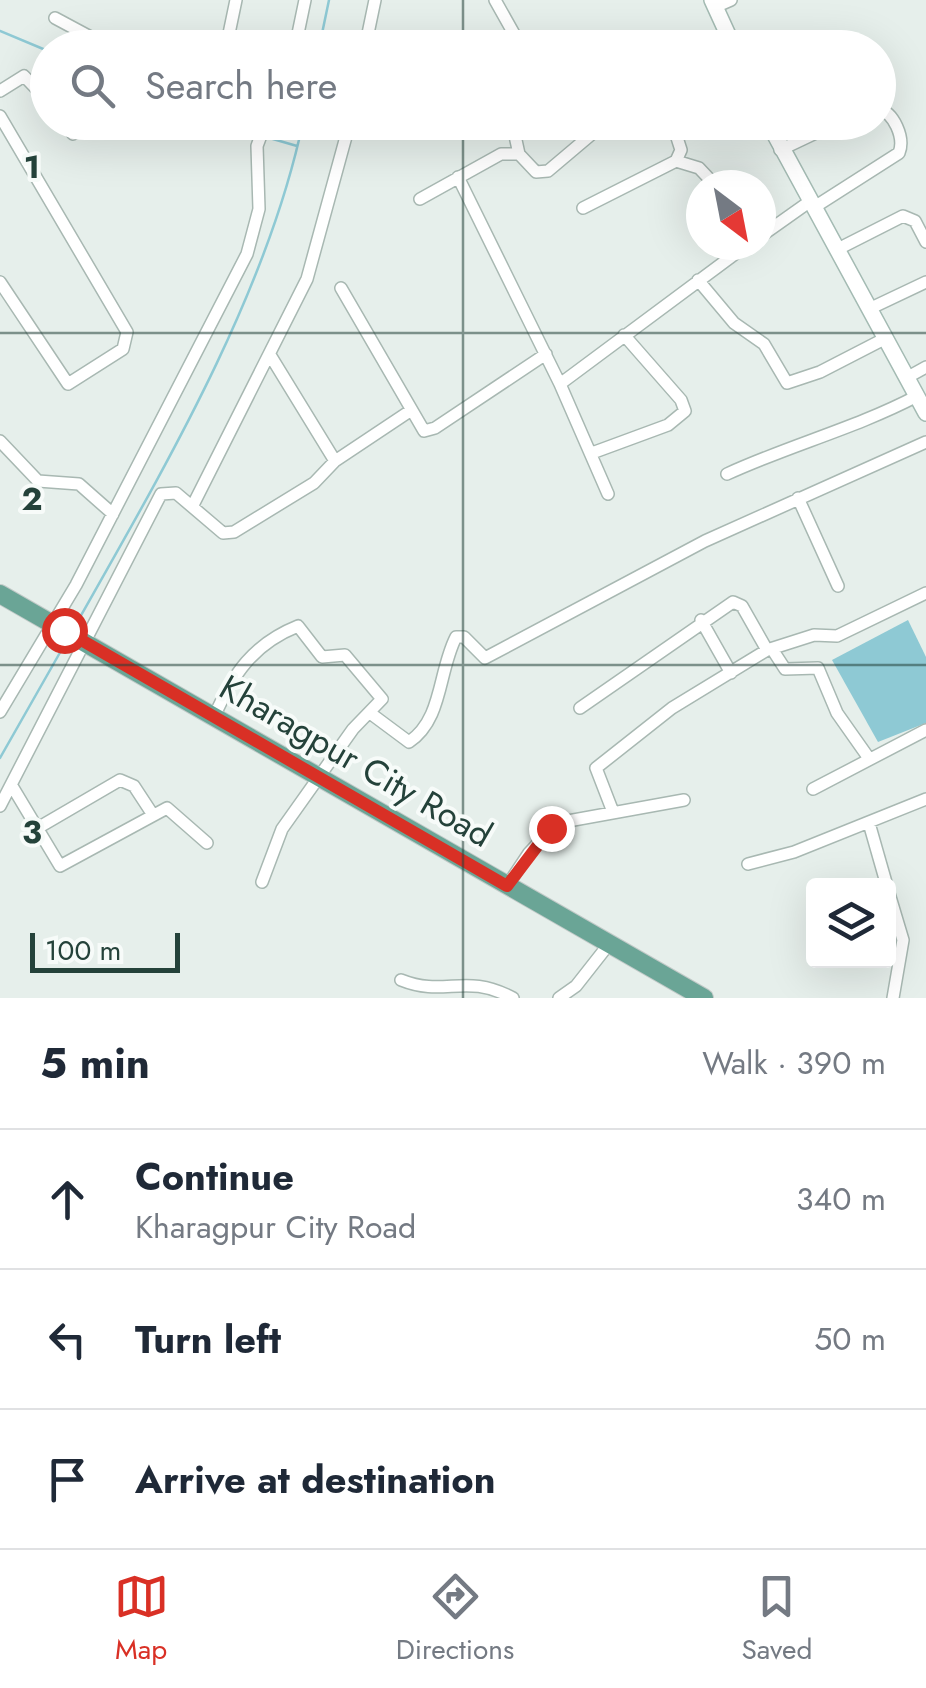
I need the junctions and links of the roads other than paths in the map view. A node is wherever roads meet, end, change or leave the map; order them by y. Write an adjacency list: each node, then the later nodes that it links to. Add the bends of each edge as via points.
1 (236, 0): 9 (street)
2 (305, 0): 10 (street)
3 (375, 0): 11 (street)
4 (731, 0): 6 (street)
5 (498, 1): 12 (street)
6 (713, 3): 13 (street)
7 (56, 18): 8 (street)
8 (78, 30)
9 (230, 30)
10 (299, 30)
11 (369, 30)
12 (512, 30)
13 (726, 30)
14 (30, 82): 15 (street, via 24,76)
15 (0, 91)
16 (0, 116): 38 (street, via 126,332 123,349 68,384)
17 (896, 128): 31 (street, via 899,153)
18 (259, 140): 60 (street, via 259,210 247,254)
19 (345, 140): 45 (street, via 307,279)
20 (516, 140): 26 (street)
21 (584, 140): 26 (street, via 548,170 536,172)
22 (678, 140): 27 (street)
23 (776, 140): 25 (street)
24 (801, 140): 25 (street)
25 (780, 150): 31 (street)
26 (519, 154): 29 (street, via 500,154)
27 (676, 161): 28 (street); 32 (street)
28 (701, 170)
29 (458, 177): 30 (street); 44 (street)
30 (420, 199)
31 (811, 205): 33 (street); 35 (street)
32 (583, 208)
33 (776, 227)
34 (926, 242): 35 (street, via 915,222 903,216)
35 (836, 250): 41 (street)
36 (726, 260): 37 (street)
37 (698, 280): 42 (street); 43 (street, via 734,323 764,344 787,382)
38 (0, 282)
39 (926, 282): 41 (street)
40 (342, 288): 50 (street)
41 (870, 309): 43 (street)
42 (624, 335): 48 (street); 54 (street, via 684,411 668,425)
43 (886, 338): 47 (street)
44 (546, 354): 48 (street); 50 (street, via 429,431)
45 (270, 355): 55 (street); 59 (street)
46 (926, 367): 47 (street)
47 (908, 377): 49 (street)
48 (560, 384): 54 (street)
49 (917, 396): 51 (street); 56 (street)
50 (410, 410): 55 (street)
51 (926, 413)
52 (0, 441): 60 (street, via 38,481 79,484)
53 (926, 442): 58 (street)
54 (592, 453): 57 (street)
55 (335, 462): 59 (street, via 314,483 228,534)
56 (727, 474)
57 (608, 494)
58 (798, 498): 61 (street); 70 (street, via 485,658 464,637 456,638 432,717 414,739 403,741)
59 (193, 506): 65 (street, via 176,493 161,494)
60 (113, 514): 65 (street)
61 (838, 586)
62 (926, 593): 66 (street, via 837,636 814,634)
63 (0, 594): 65 (main road, Kharagpur City Road)
64 (701, 620): 66 (street, via 738,602); 67 (street); 68 (street)
65 (70, 633): 69 (street); 71 (main road, Kharagpur City Road); 75 (street)
66 (769, 649): 67 (street); 73 (street, via 785,669 818,668 836,713)
67 (730, 673): 80 (street, via 599,764 596,772)
68 (580, 708)
69 (0, 712)
70 (370, 713): 71 (street, via 379,694 345,655 322,657 298,626 253,652 232,676); 74 (street)
71 (214, 717): 74 (main road, Kharagpur City Road)
72 (926, 730): 73 (street)
73 (868, 758): 76 (street)
74 (321, 778): 87 (street, via 282,829); 88 (main road, Kharagpur City Road)
75 (12, 786): 79 (street); 83 (street)
76 (813, 789)
77 (926, 799): 82 (street)
78 (684, 800): 80 (street)
79 (0, 806)
80 (613, 812): 88 (street, via 557,824)
81 (152, 815): 83 (street, via 134,786 120,780); 83 (street, via 66,865 54,861); 84 (street, via 173,809)
82 (869, 823): 85 (street); 86 (street)
83 (36, 829)
84 (208, 843)
85 (748, 864)
86 (885, 878)
87 (262, 882)
88 (507, 886): 90 (main road, Kharagpur City Road)
89 (896, 918): 95 (street, via 902,940)
90 (609, 944): 93 (street); 94 (main road, Kharagpur City Road)
91 (401, 980): 92 (street, via 426,990 484,984)
92 (512, 998)
93 (559, 998)
94 (704, 998)
95 (893, 998)

